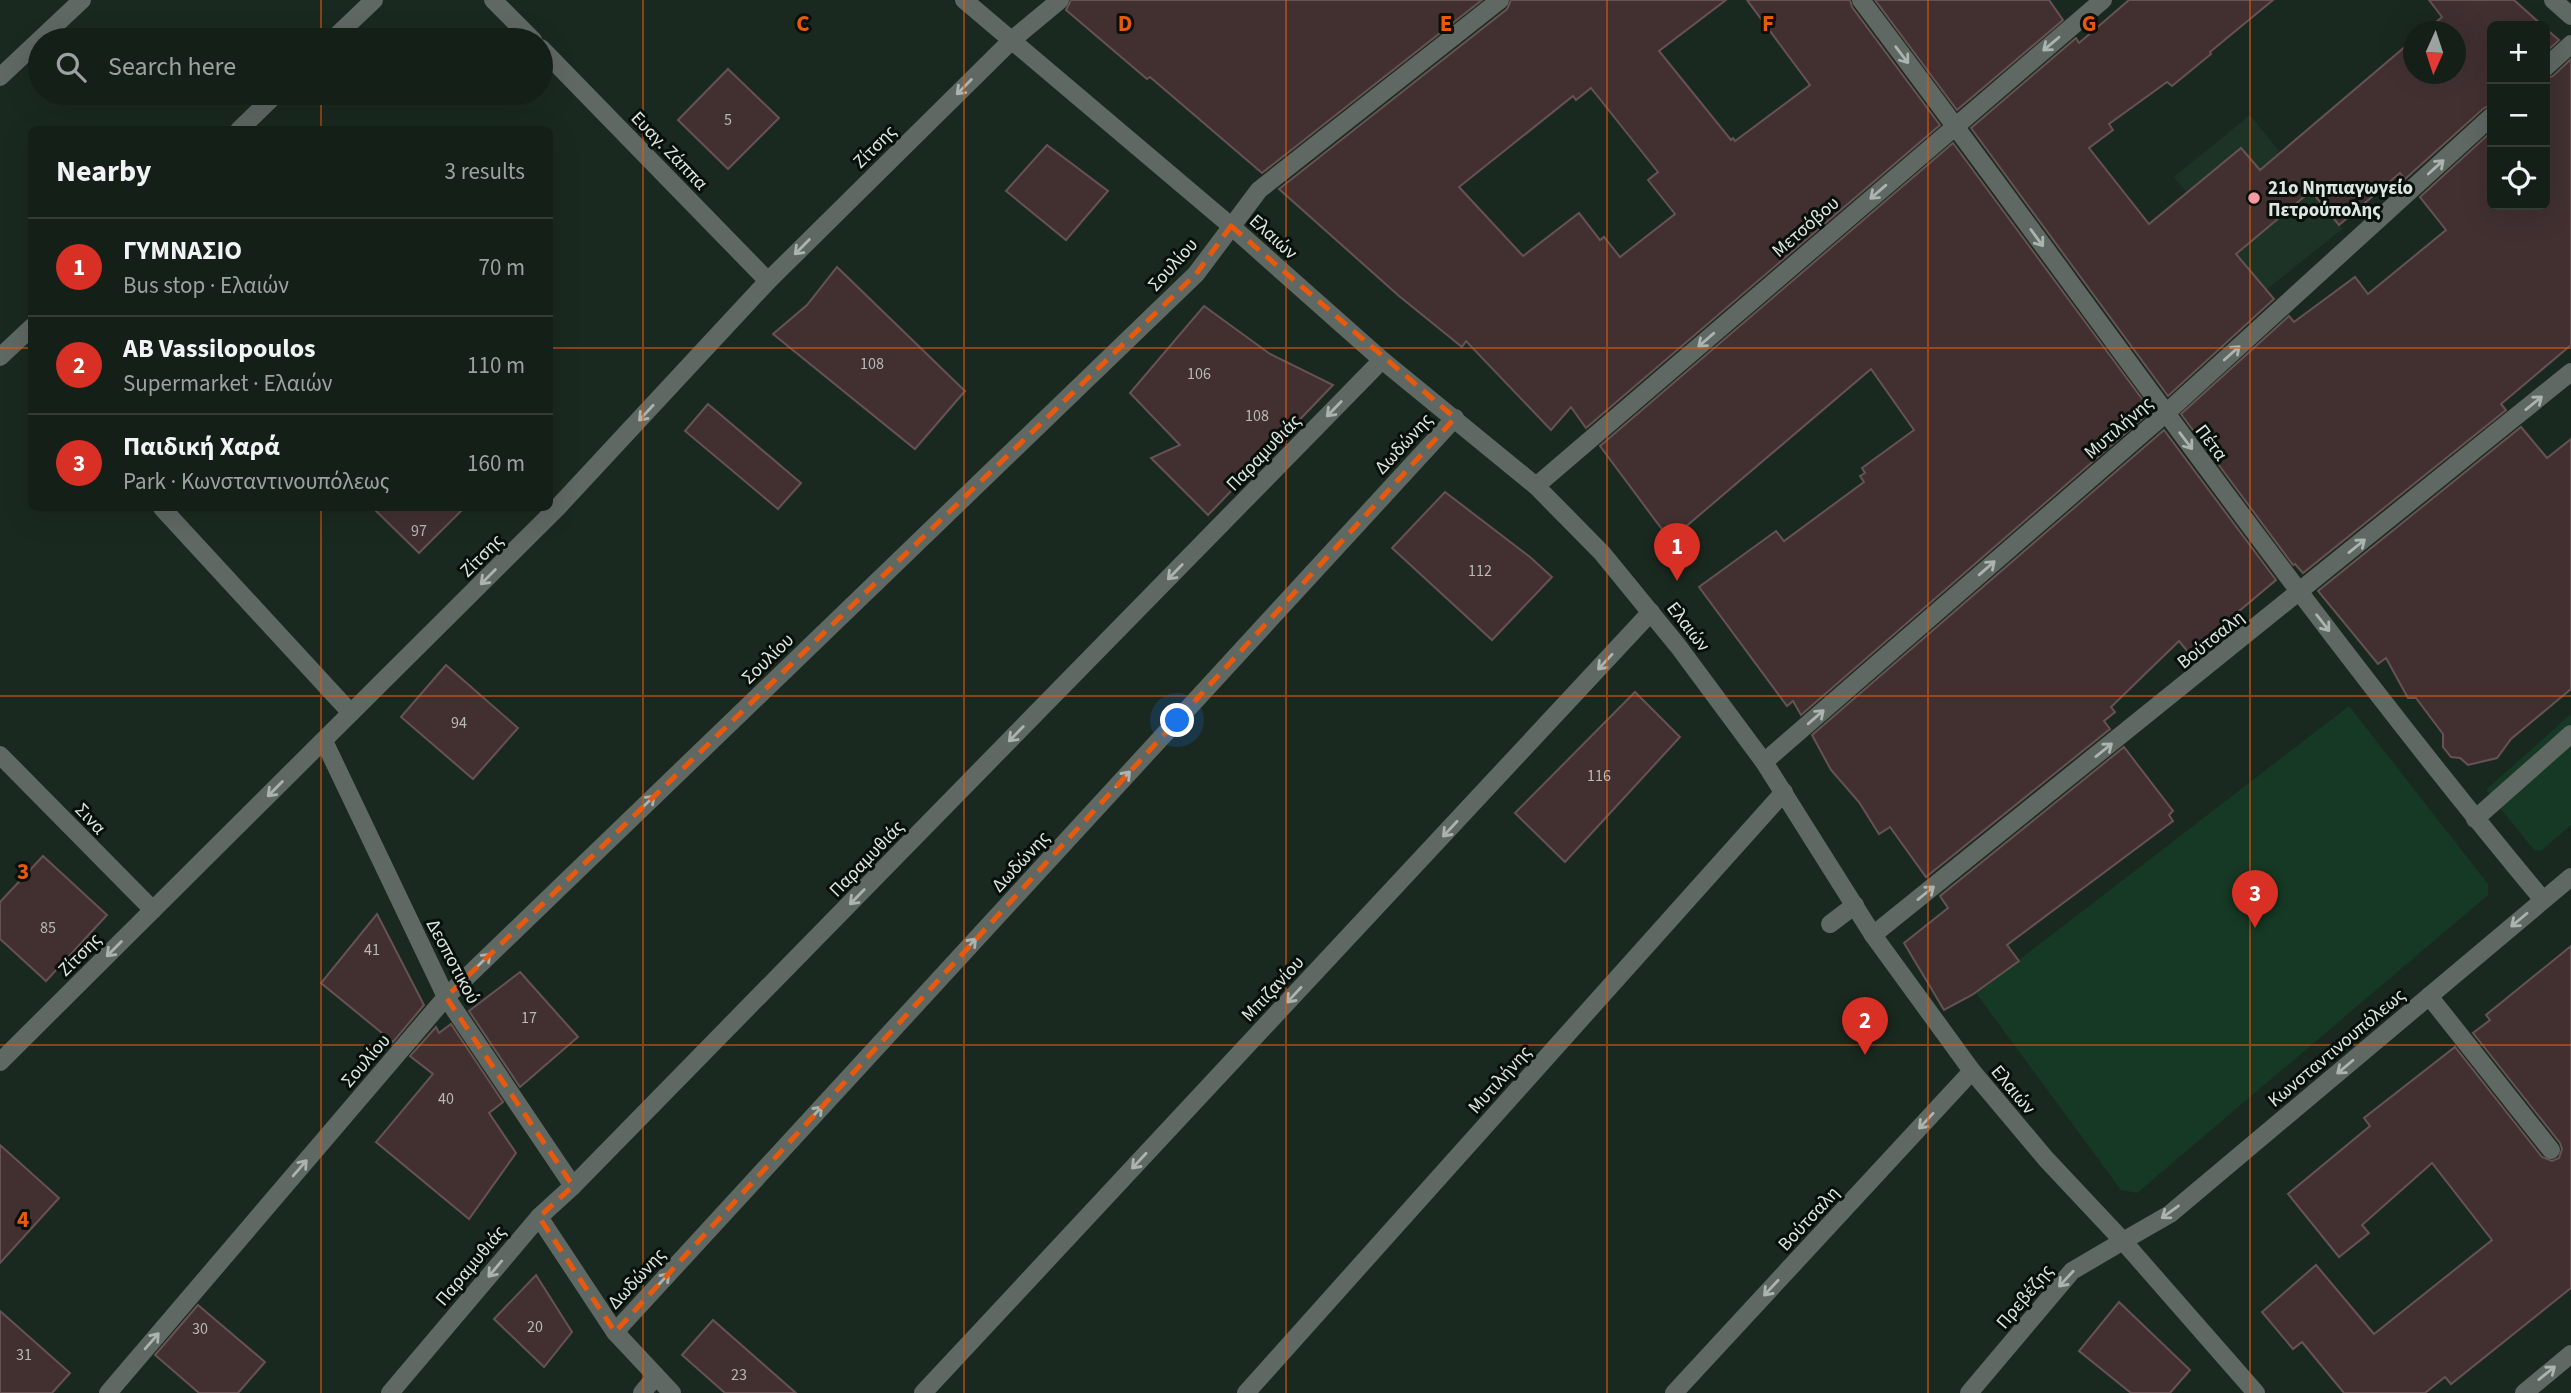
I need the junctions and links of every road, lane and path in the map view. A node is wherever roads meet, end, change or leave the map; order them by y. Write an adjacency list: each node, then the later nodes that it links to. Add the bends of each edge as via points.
1 (82, 0): 11 (street)
2 (374, 0): 12 (street)
3 (493, 0): 13 (street)
4 (964, 0): 14 (street, Ελαιών)
5 (1060, 0): 14 (street, Ζίτσης)
6 (1500, 0): 24 (street, Σουλίου, via 1259,190)
7 (1861, 0): 22 (street, Πέτα, one-way to 22)
8 (2104, 0): 22 (street, Μετσόβου, one-way to 22)
9 (2553, 0): 10 (street)
10 (2571, 16)
11 (52, 28)
12 (345, 28)
13 (521, 28)
14 (1013, 39): 24 (street, Ελαιών); 25 (street, Ζίτσης, one-way to 25)
15 (2571, 44): 18 (street)
16 (28, 51): 19 (street)
17 (553, 60): 25 (street, Ευαγ. Ζάππα)
18 (2550, 63)
19 (0, 77)
20 (265, 105): 23 (street)
21 (2487, 121): 30 (street, Μυτιλήνης, one-way to 21)
22 (1955, 125): 30 (street, Πέτα, one-way to 30); 32 (street, Μετσόβου, one-way to 32)
23 (243, 126)
24 (1231, 226): 28 (street, Ελαιών); 52 (street, Σουλίου, one-way to 24, via 1196,274)
25 (768, 281): 33 (street, Ζίτσης, one-way to 33)
26 (28, 331): 27 (street)
27 (0, 357)
28 (1382, 360): 31 (street, Ελαιών); 56 (street, Παραμυθιάς, one-way to 56)
29 (2571, 372): 36 (street, Βούτσαλη, one-way to 29)
30 (2165, 414): 36 (street, Πέτα, one-way to 36); 42 (street, Μυτιλήνης, one-way to 30)
31 (1455, 418): 32 (street, Ελαιών); 59 (street, Δωδώνης, one-way to 31)
32 (1536, 486): 37 (street, Ελαιών, via 1602,553)
33 (554, 502)
34 (165, 511): 38 (street)
35 (545, 511): 38 (street, Ζίτσης, one-way to 38)
36 (2300, 593): 44 (street, Πέτα, one-way to 44); 50 (street, Βούτσαλη, one-way to 36)
37 (1651, 612): 42 (street, Ελαιών); 66 (street, Μπιζανίου, one-way to 66)
38 (351, 713): 40 (street, Ζίτσης)
39 (2571, 734): 44 (street)
40 (324, 741): 48 (street, Ζίτσης, one-way to 48); 52 (street, Δεσποτικού)
41 (0, 755): 48 (street, Σινα)
42 (1764, 762): 43 (street, Ελαιών)
43 (1784, 792): 47 (street, Ελαιών); 67 (street, Μυτιλήνης)
44 (2475, 819): 46 (street, Πέτα)
45 (2571, 877): 46 (street, Κωνσταντινουπόλεως)
46 (2543, 900): 51 (street, Κωνσταντινουπόλεως, one-way to 51)
47 (1855, 905): 49 (street); 50 (street, Ελαιών)
48 (153, 910): 53 (street, Ζίτσης, one-way to 53)
49 (1830, 924)
50 (1873, 935): 54 (street, Ελαιών)
51 (2429, 996): 55 (street); 58 (street, Κωνσταντινουπόλεως, one-way to 58, via 2170,1214)
52 (446, 998): 56 (street, Δεσποτικού); 62 (street, Σουλίου, one-way to 52)
53 (0, 1062)
54 (1972, 1071): 58 (street, Ελαιών); 68 (street, Βούτσαλη, one-way to 68)
55 (2551, 1150)
56 (573, 1186): 57 (street, Παραμυθιάς)
57 (539, 1217): 59 (street); 63 (street, Παραμυθιάς, one-way to 63)
58 (2123, 1241): 69 (street, Πρεβέζης, one-way to 69, via 2072,1271); 70 (street, Ελαιών)
59 (615, 1332): 61 (street)
60 (2571, 1354): 71 (street, one-way to 60)
61 (656, 1376): 64 (street); 65 (street)
62 (108, 1393)
63 (390, 1393)
64 (642, 1393)
65 (672, 1393)
66 (923, 1393)
67 (1246, 1393)
68 (1674, 1393)
69 (1969, 1393)
70 (2256, 1393)
71 (2524, 1393)

